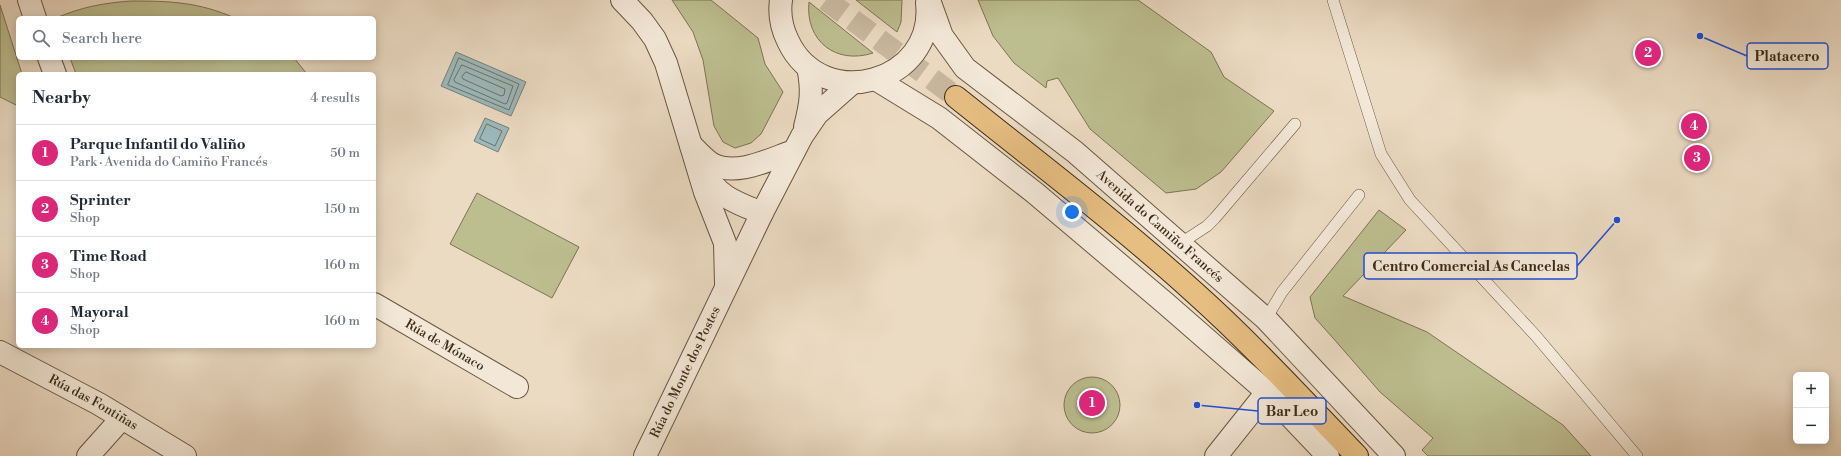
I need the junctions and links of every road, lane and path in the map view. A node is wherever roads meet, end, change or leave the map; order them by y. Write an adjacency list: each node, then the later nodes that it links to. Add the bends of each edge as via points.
1 (28, 0): 6 (street)
2 (622, 0): 15 (street, Rúa do Monte dos Postes, via 655,39 666,63)
3 (928, 0): 10 (street, via 924,35 913,54 897,70); 18 (street, Avenida do Camiño Francés, via 942,36 966,68 1075,152)
4 (1333, 0): 33 (lane, via 1381,154 1406,193 1536,336)
5 (777, 2): 8 (street, via 783,29 792,50)
6 (34, 16)
7 (50, 60): 9 (street)
8 (808, 67): 11 (street, via 828,79); 14 (street, Rúa do Monte dos Postes, via 812,100)
9 (54, 72)
10 (878, 80): 11 (street); 24 (street, via 939,118 1035,193)
11 (851, 84): 14 (street, Rúa do Monte dos Postes, via 817,114)
12 (956, 98): 31 (main road, Avenida do Camiño Francés, via 1114,223 1196,293)
13 (1295, 124): 18 (lane)
14 (798, 144): 15 (street, via 744,167 729,168 712,164); 17 (street, Rúa do Monte dos Postes)
15 (691, 145): 17 (street, Rúa do Monte dos Postes, via 714,186 728,199); 19 (street, Rúa do Monte dos Postes, via 705,192 725,243)
16 (1359, 195): 21 (lane, via 1282,292)
17 (762, 213): 19 (street, Rúa do Monte dos Postes)
18 (1188, 249): 21 (street, Avenida do Camiño Francés)
19 (726, 289): 28 (street, Rúa do Monte dos Postes)
20 (376, 305): 23 (street, Rúa de Mónaco)
21 (1259, 312): 32 (street, Avenida do Camiño Francés)
22 (0, 352): 25 (street, Rúa das Fontiñas)
23 (516, 387)
24 (1267, 392): 29 (street); 30 (street)
25 (122, 418): 26 (street); 27 (street, Rúa das Fontiñas)
26 (88, 456)
27 (185, 456)
28 (645, 456)
29 (1216, 456)
30 (1328, 456)
31 (1357, 456)
32 (1394, 456)
33 (1637, 456)

